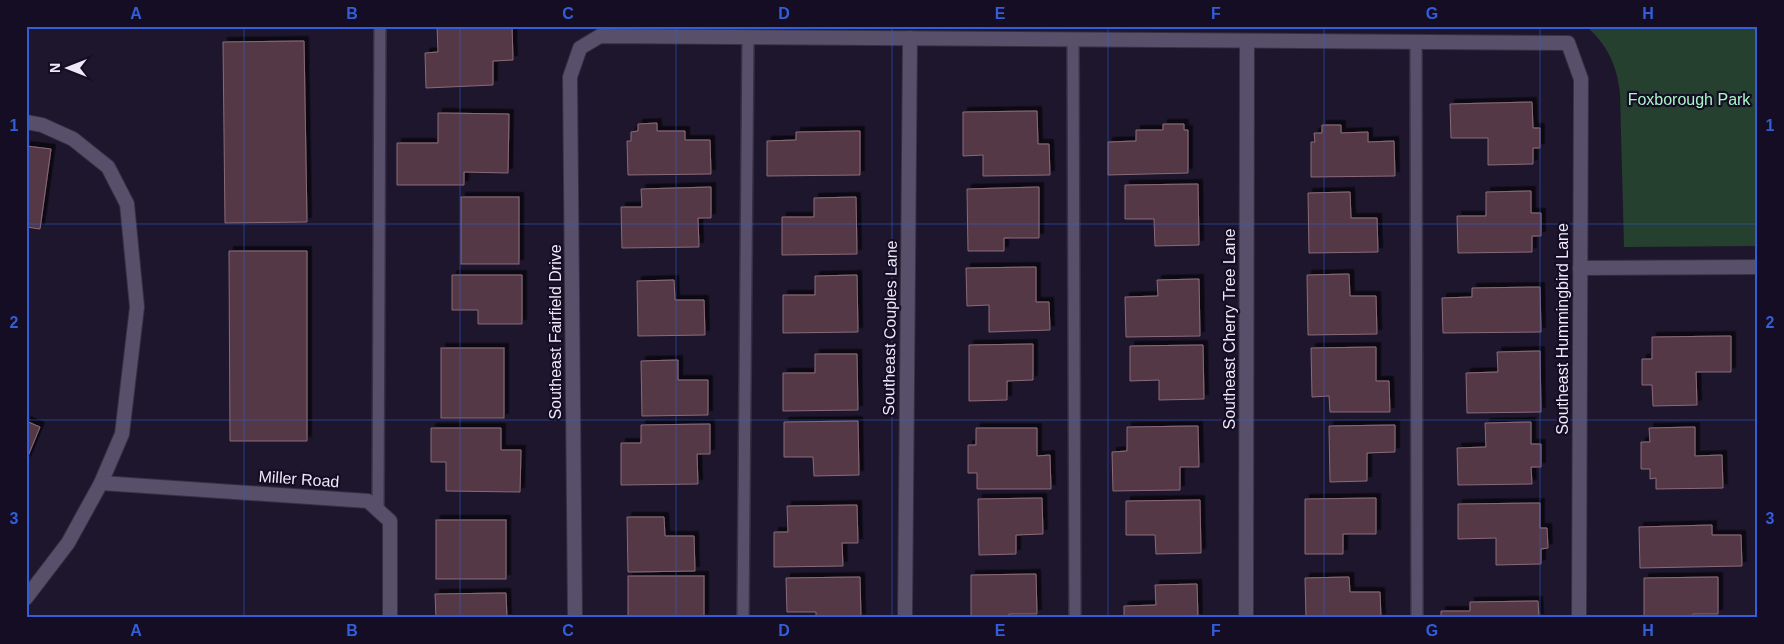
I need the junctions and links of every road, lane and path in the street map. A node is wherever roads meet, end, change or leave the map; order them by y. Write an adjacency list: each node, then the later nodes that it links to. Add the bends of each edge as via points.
1 (380, 26): 11 (lane)
2 (748, 37): 3 (street); 14 (street, Southeast Fairfield Drive, via 600,36 580,48 570,78); 15 (lane)
3 (910, 38): 4 (street); 16 (street, Southeast Couples Lane)
4 (1073, 39): 5 (street); 17 (lane)
5 (1247, 41): 6 (street); 18 (street, Southeast Cherry Tree Lane)
6 (1416, 42): 8 (street, Southeast Hummingbird Lane, via 1568,44 1581,79); 19 (lane)
7 (26, 122): 10 (street, via 73,138 108,167 128,204 137,307 122,434)
8 (1580, 268): 9 (street); 20 (street, Southeast Hummingbird Lane)
9 (1758, 268)
10 (101, 483): 11 (street, Miller Road, via 368,501); 12 (street, via 68,542)
11 (378, 510): 13 (street, via 390,521)
12 (26, 598)
13 (390, 618)
14 (574, 618)
15 (743, 618)
16 (905, 618)
17 (1075, 618)
18 (1246, 618)
19 (1417, 618)
20 (1579, 618)

